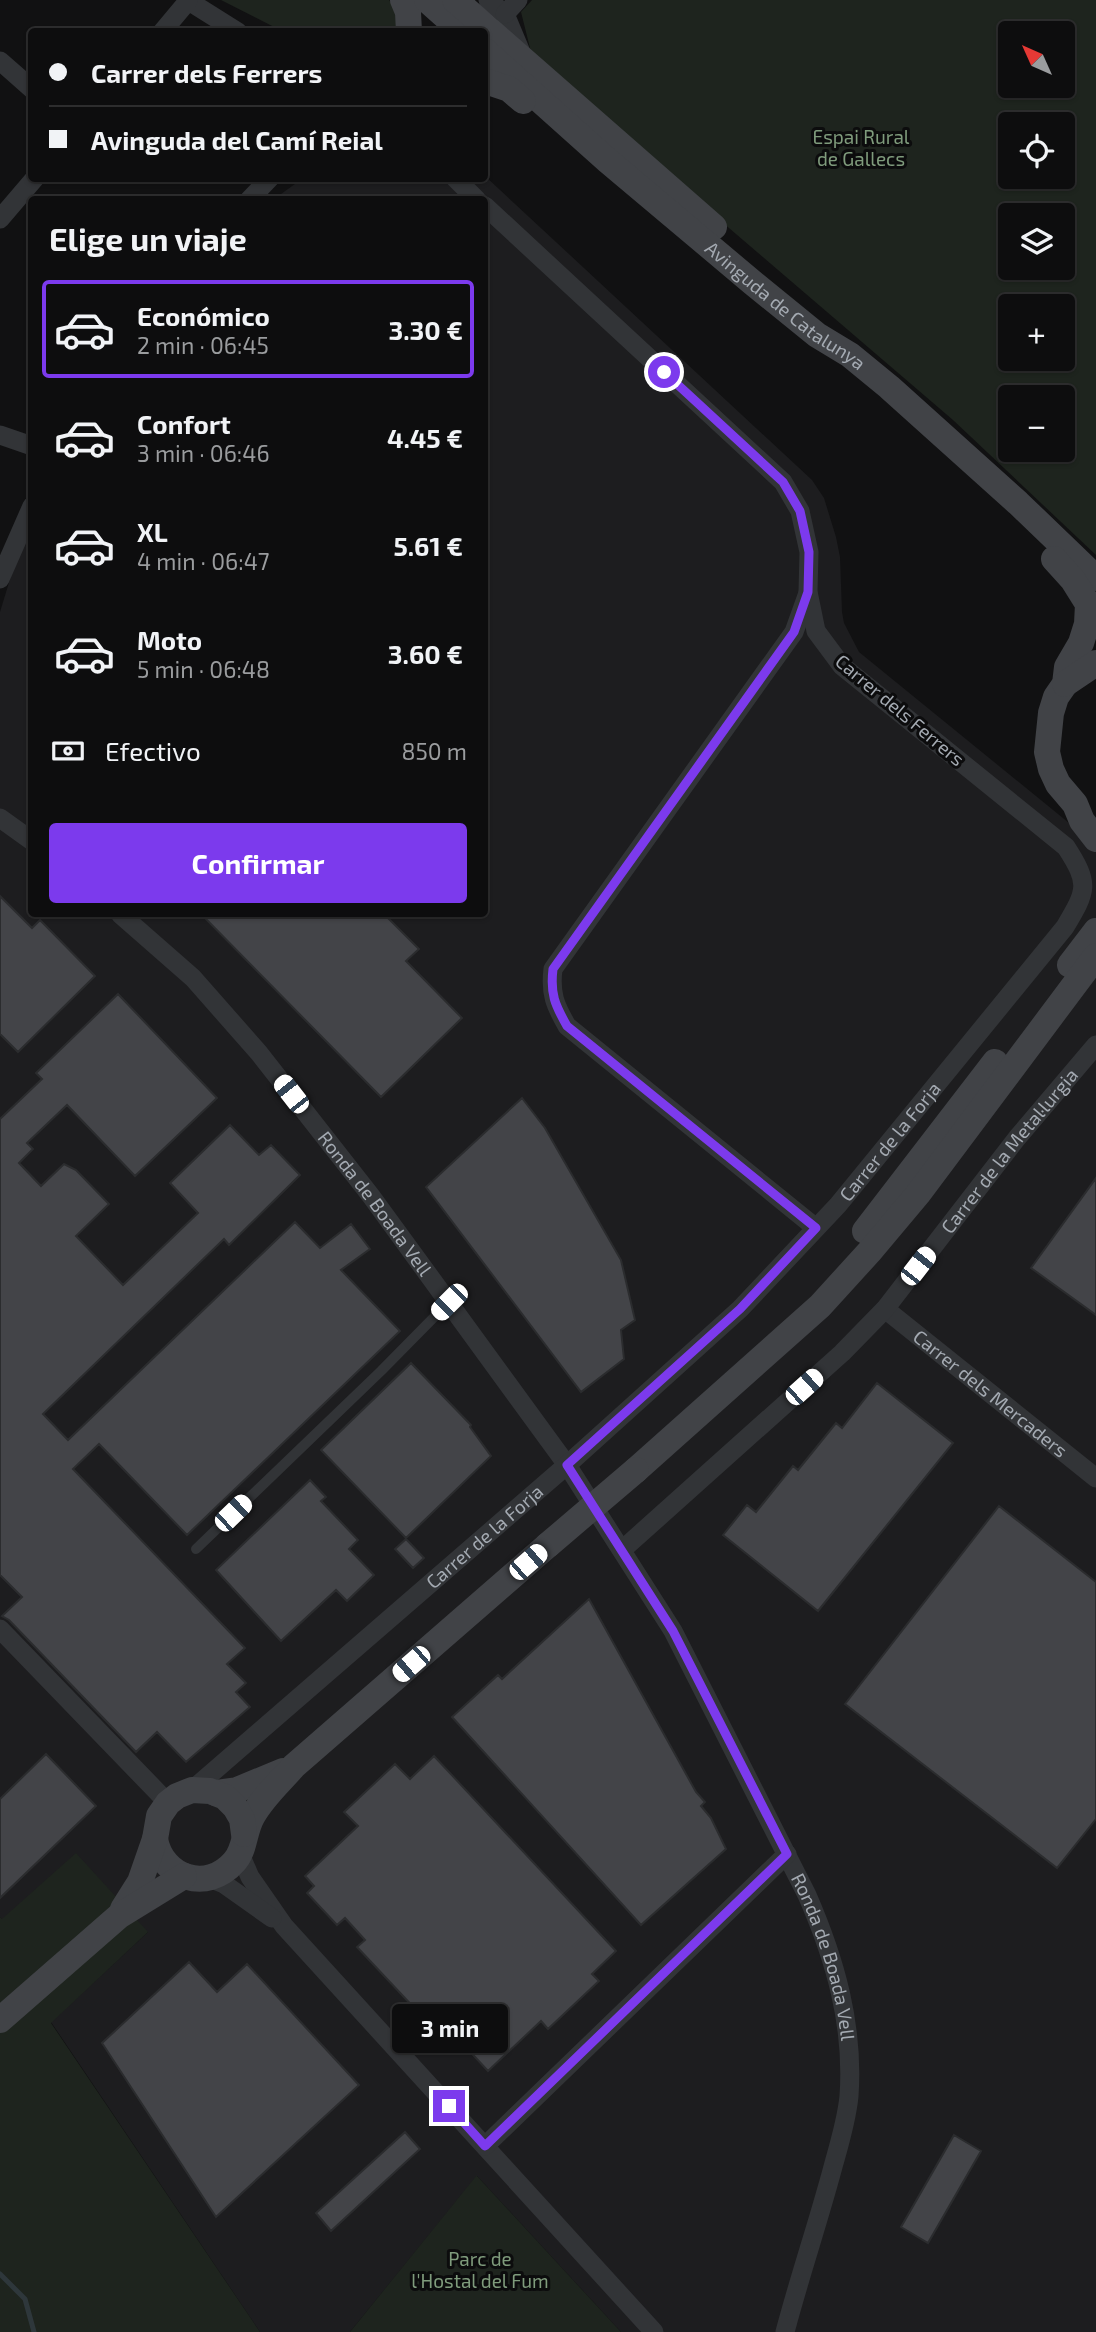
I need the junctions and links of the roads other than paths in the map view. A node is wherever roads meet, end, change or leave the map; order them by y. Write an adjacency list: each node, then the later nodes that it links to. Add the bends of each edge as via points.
1 (403, 0): 10 (street)
2 (427, 0): 7 (street, Avinguda de Catalunya)
3 (440, 0): 7 (street, via 452,10)
4 (488, 0): 6 (street, Avinguda de Catalunya)
5 (188, 1): 8 (street); 9 (street)
6 (511, 7): 15 (street, Avinguda de Catalunya)
7 (456, 25)
8 (165, 28)
9 (232, 28)
10 (409, 28)
11 (488, 41): 21 (street, via 617,154)
12 (488, 42): 15 (street, Avinguda de Catalunya)
13 (488, 54): 26 (street, Avinguda de Catalunya)
14 (0, 61): 17 (street)
15 (524, 61): 21 (street, Avinguda de Catalunya)
16 (488, 81): 26 (street, via 509,89 690,244)
17 (28, 86)
18 (32, 182): 25 (street)
19 (266, 182): 22 (street)
20 (459, 182): 23 (street)
21 (670, 188): 27 (street, Avinguda de Catalunya, via 826,325)
22 (253, 196)
23 (473, 196)
24 (488, 209): 36 (street, Carrer dels Ferrers, via 783,482 800,511 809,552)
25 (0, 219)
26 (753, 283): 27 (street, Avinguda de Catalunya, via 817,335)
27 (850, 355): 28 (street)
28 (889, 387): 31 (street); 38 (street, via 904,415 1049,553 1088,604 1087,624 1067,667)
29 (0, 435): 30 (street)
30 (28, 445)
31 (1018, 503): 33 (street, via 1077,542); 35 (street)
32 (28, 514): 34 (street)
33 (1096, 561)
34 (1, 570)
35 (1096, 578)
36 (808, 592): 43 (street, Carrer dels Ferrers, via 816,631 842,666 1066,847 1082,870); 48 (street, via 794,632 553,969 551,990 567,1026)
37 (1096, 663): 38 (street)
38 (1065, 684): 39 (street, via 1051,713 1047,752 1058,784)
39 (1085, 808): 42 (street, via 1082,821)
40 (0, 818): 41 (street)
41 (28, 838)
42 (1096, 839)
43 (1083, 884): 48 (street, Carrer de la Forja, via 1065,927)
44 (123, 917): 49 (street, Ronda de Boada Vell, via 193,978 259,1053)
45 (1096, 931): 51 (street)
46 (1096, 956): 51 (street, via 918,1195 820,1306)
47 (1096, 1045): 50 (street, Carrer de la Metal·lurgia, via 1017,1138)
48 (816, 1228): 52 (street, Carrer de la Forja, via 740,1309)
49 (449, 1302): 52 (street, Ronda de Boada Vell); 54 (lane)
50 (885, 1309): 53 (street, Carrer dels Mercaders); 55 (street, Carrer de la Metal·lurgia)
51 (768, 1353): 57 (street, bridge)
52 (567, 1465): 55 (street, Ronda de Boada Vell); 58 (street, Carrer de la Forja)
53 (1096, 1478)
54 (196, 1549)
55 (622, 1550): 62 (street, Ronda de Boada Vell, via 673,1631)
56 (0, 1629): 59 (street)
57 (294, 1766): 58 (street, via 237,1790); 61 (street, via 260,1804)
58 (204, 1792): 59 (street, via 177,1796); 61 (street, via 225,1797 235,1807 242,1819)
59 (168, 1803): 60 (street, via 159,1816)
60 (155, 1839): 63 (street, via 168,1866); 64 (street, via 139,1882)
61 (242, 1844): 63 (street, via 235,1862 223,1872); 65 (street, via 250,1877)
62 (787, 1854): 67 (street); 69 (street, Ronda de Boada Vell, via 826,1937 838,1975 849,2053 849,2097)
63 (196, 1877): 64 (street); 65 (street, via 224,1884)
64 (119, 1916): 66 (street)
65 (285, 1926): 67 (street)
66 (4, 2016)
67 (485, 2146): 68 (street)
68 (654, 2332)
69 (785, 2332)

